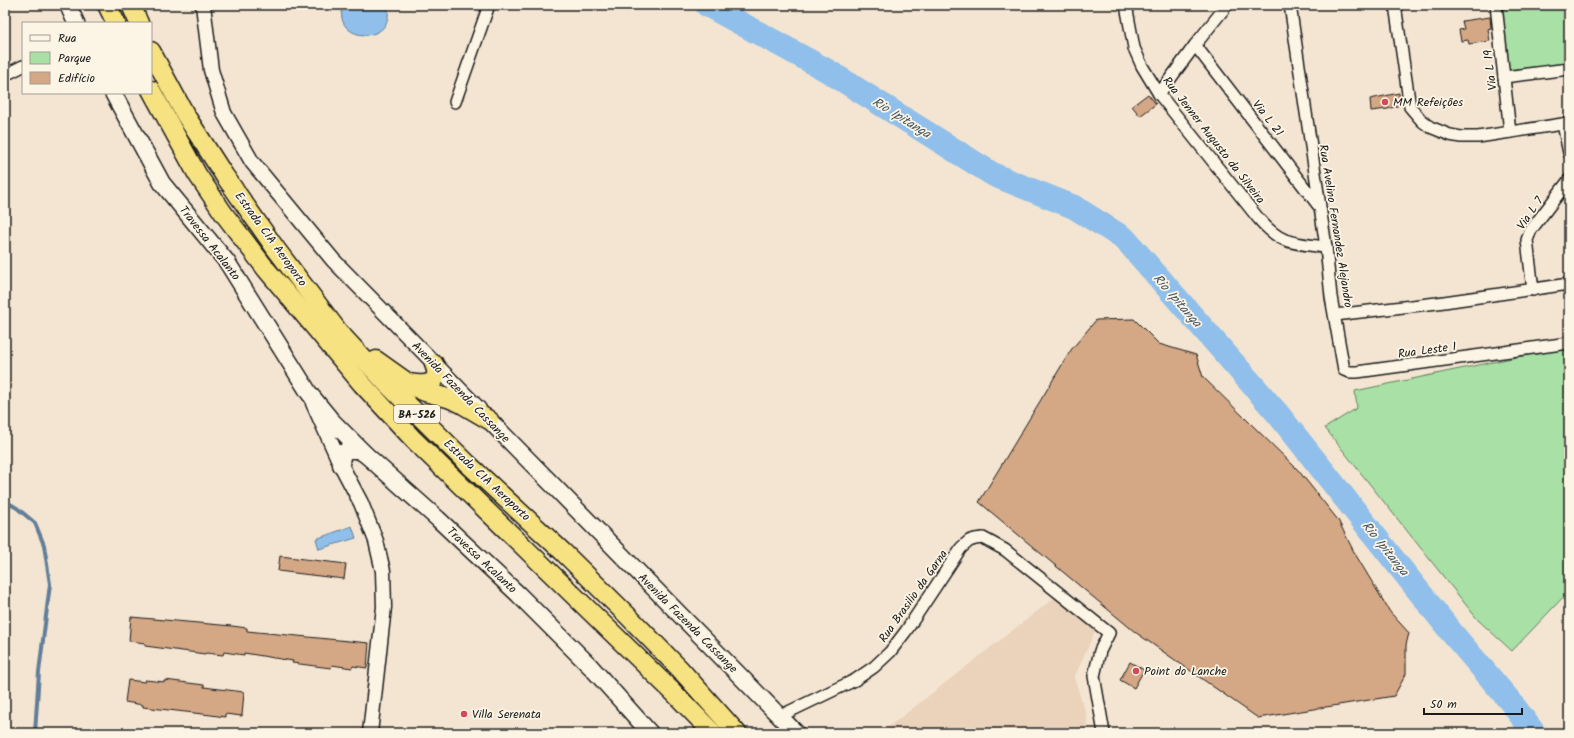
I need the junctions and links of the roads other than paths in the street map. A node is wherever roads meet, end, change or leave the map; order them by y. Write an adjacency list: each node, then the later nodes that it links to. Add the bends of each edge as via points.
1 (68, 5): 11 (main road)
2 (107, 5): 12 (highway)
3 (131, 5): 13 (highway)
4 (203, 5): 35 (street, Avenida Fazenda Cassange, via 211,70 224,114 252,162 333,260)
5 (489, 5): 23 (street)
6 (1126, 5): 22 (street, Rua Jenner Augusto da Silveira, via 1134,48)
7 (1227, 5): 14 (street)
8 (1290, 5): 28 (street, Rua Avelino Fernandez Alejandro)
9 (1395, 5): 25 (street, via 1410,107 1422,121 1430,127 1460,138)
10 (1496, 5): 19 (street, Via L 19)
11 (76, 22)
12 (116, 22)
13 (139, 22)
14 (1195, 45): 22 (street); 28 (street, Via L 21)
15 (152, 52): 33 (highway, Estrada CIA Aeroporto / BA-526, via 186,116 224,175)
16 (22, 66): 18 (street)
17 (1569, 69): 19 (street)
18 (5, 75)
19 (1504, 77): 25 (street, Via L 19)
20 (152, 92): 44 (highway, Estrada CIA Aeroporto / BA-526, via 197,174 224,214 266,269 362,384 414,440)
21 (114, 94): 37 (main road, Travessa Acalanto, via 162,183 227,262)
22 (1158, 94): 29 (street, Rua Jenner Augusto da Silveira, via 1270,231 1280,239 1293,244)
23 (455, 102)
24 (1566, 124): 25 (street); 26 (street)
25 (1510, 132)
26 (1569, 153)
27 (1569, 180): 31 (street, Via L 7, via 1531,230 1527,240)
28 (1320, 207): 29 (street, Rua Avelino Fernandez Alejandro)
29 (1326, 247): 32 (street, Rua Avelino Fernandez Alejandro)
30 (1569, 284): 31 (street, Rua Avelino Fernandez Alejandro)
31 (1533, 290): 32 (street, Rua Avelino Fernandez Alejandro)
32 (1335, 315): 34 (street, Rua Leste 1, via 1342,366 1350,372)
33 (338, 330): 36 (highway); 45 (highway, Estrada CIA Aeroporto / BA-526, via 390,387 468,464 627,615)
34 (1569, 343)
35 (434, 364): 36 (highway, via 437,377 433,381 427,384); 38 (street, Avenida Fazenda Cassange)
36 (406, 382): 38 (highway, via 424,392 460,403)
37 (309, 393): 39 (main road, Travessa Acalanto, via 342,432); 40 (street, Travessa Acalanto)
38 (489, 420): 41 (main road, Avenida Fazenda Cassange)
39 (365, 454): 40 (main road, via 358,450 347,450 342,455); 43 (main road, Travessa Acalanto, via 518,594 591,667)
40 (341, 465): 42 (street, Travessa Acalanto, via 371,528 383,571 384,607)
41 (780, 716): 46 (main road, Avenida Fazenda Cassange); 47 (street, Rua Brasilio da Garna, via 855,680 874,667 906,631 961,548 975,539 983,538 1005,550 1109,633 1100,650 1094,676)
42 (370, 733)
43 (650, 733)
44 (713, 733)
45 (737, 733)
46 (796, 733)
47 (1104, 733)

